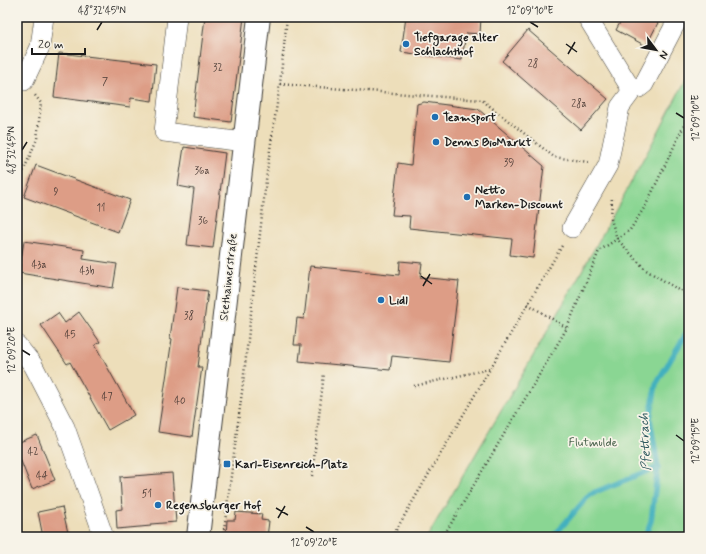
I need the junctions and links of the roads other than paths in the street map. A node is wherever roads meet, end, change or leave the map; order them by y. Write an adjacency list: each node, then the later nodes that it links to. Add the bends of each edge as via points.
1 (44, 17): 6 (street, via 40,46)
2 (177, 17): 8 (street, via 164,132)
3 (259, 17): 8 (main road, Stethaimerstraße)
4 (587, 17): 7 (street, via 628,84)
5 (679, 17): 7 (street, via 644,84)
6 (24, 81)
7 (634, 88): 9 (street, via 620,108 608,165)
8 (244, 142): 12 (main road, Stethaimerstraße)
9 (572, 228)
10 (17, 345): 11 (street, via 33,365 65,427)
11 (104, 537)
12 (198, 537)

